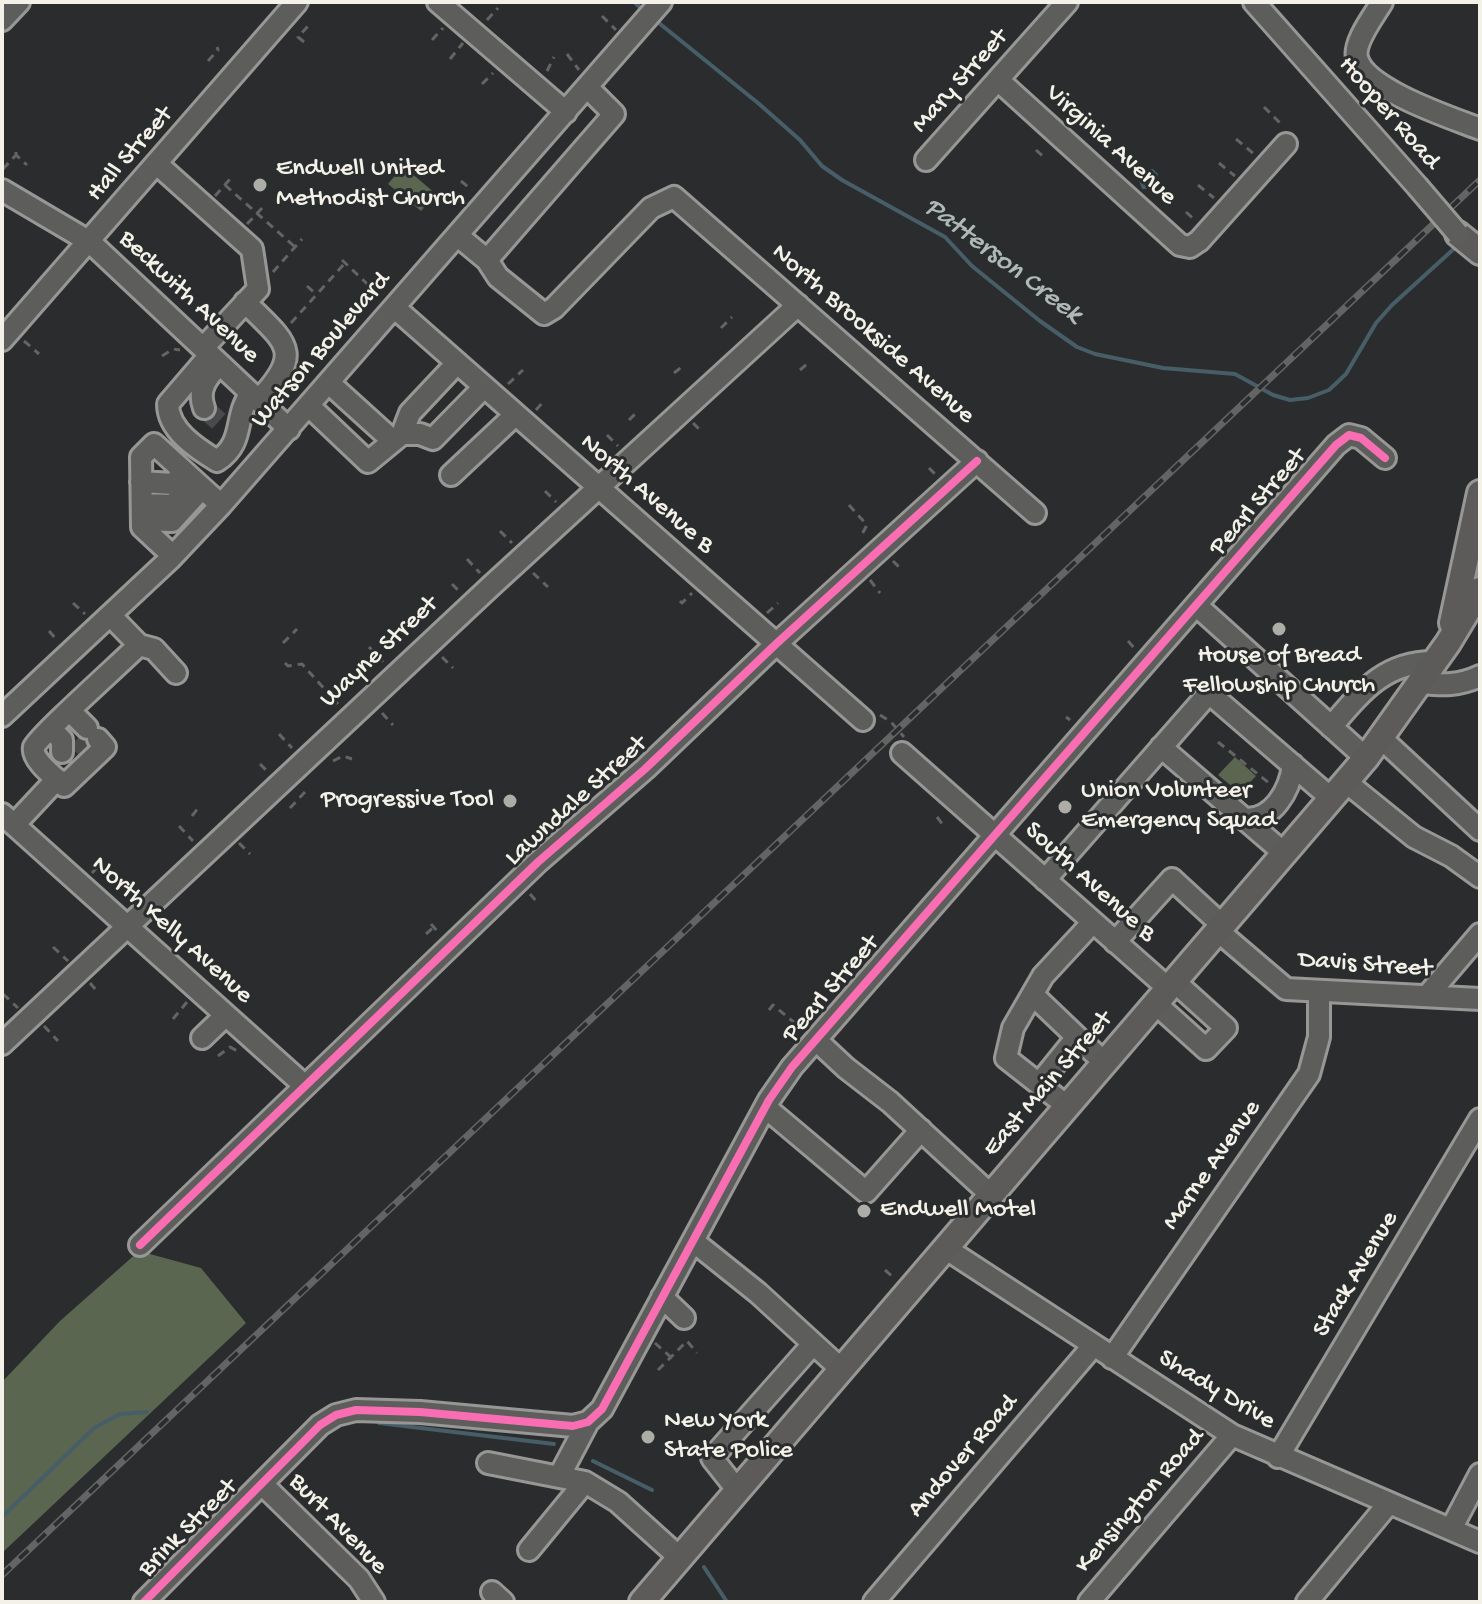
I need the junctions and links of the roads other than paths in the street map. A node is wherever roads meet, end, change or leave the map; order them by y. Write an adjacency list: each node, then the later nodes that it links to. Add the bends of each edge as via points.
1 (19, 2): 8 (street)
2 (297, 2): 15 (street, Hall Street)
3 (438, 2): 11 (street)
4 (661, 2): 9 (street, Watson Boulevard, via 624,33)
5 (1067, 2): 10 (street, Mary Street)
6 (1254, 2): 17 (street, Hooper Road, bridge)
7 (1382, 2): 12 (street, via 1357,46 1361,66 1395,95)
8 (2, 20)
9 (583, 80): 11 (street, Watson Boulevard); 21 (street, via 614,114)
10 (998, 80): 13 (street, Virginia Avenue, via 1180,245 1190,247 1199,241); 14 (street, Mary Street)
11 (566, 112): 18 (street, Watson Boulevard)
12 (1480, 129)
13 (1286, 144)
14 (926, 160)
15 (157, 164): 19 (street, Hall Street); 23 (street, via 252,249)
16 (2, 190): 19 (street, Beckwith Avenue)
17 (1458, 234): 20 (main road); 22 (street, Hooper Road)
18 (458, 236): 21 (street); 24 (street, Watson Boulevard)
19 (90, 242): 26 (street, Hall Street); 27 (street, Beckwith Avenue)
20 (1480, 252)
21 (487, 260): 25 (street, North Brookside Avenue, via 498,277 544,314 651,208 674,197)
22 (1480, 264)
23 (251, 296): 27 (street); 32 (street, via 285,345 286,362 275,383)
24 (388, 302): 28 (street, North Avenue B); 29 (street, Watson Boulevard)
25 (798, 305): 38 (street, North Brookside Avenue); 42 (street, Wayne Street)
26 (7, 335)
27 (204, 354): 31 (street); 32 (street, Beckwith Avenue); 32 (street, via 168,404 172,424 184,436 217,461 230,453 245,401)
28 (457, 363): 30 (street, North Avenue B); 36 (street, via 410,413)
29 (329, 383): 33 (street, Watson Boulevard); 36 (street)
30 (484, 387): 34 (street, North Avenue B); 36 (street, via 433,439 420,434)
31 (206, 397)
32 (255, 397): 35 (street, Beckwith Avenue)
33 (309, 406): 35 (street, Watson Boulevard); 36 (street, via 368,462)
34 (515, 415): 39 (street); 42 (street, North Avenue B)
35 (289, 429): 44 (street, Watson Boulevard)
36 (397, 438)
37 (1385, 458): 49 (street, Pearl Street, via 1361,438 1349,435 1336,445)
38 (977, 461): 46 (street, North Brookside Avenue); 51 (street, Lawndale Street)
39 (451, 475)
40 (190, 477): 41 (street, via 173,484); 41 (street, via 154,444 141,457); 44 (street); 45 (street, via 172,521)
41 (141, 478): 45 (street)
42 (598, 488): 51 (street, North Avenue B); 76 (street, Wayne Street, via 516,551)
43 (1480, 493): 53 (main road)
44 (221, 505): 47 (street, Watson Boulevard)
45 (142, 512): 47 (street, via 142,527)
46 (1035, 513)
47 (173, 556): 50 (street, Watson Boulevard)
48 (1477, 601): 53 (main road, East Main Street)
49 (1196, 605): 59 (street); 71 (street, Pearl Street)
50 (110, 615): 52 (street); 57 (street, Watson Boulevard, via 42,667)
51 (776, 644): 58 (street, North Avenue B); 92 (street, Lawndale Street)
52 (139, 645): 54 (street, via 154,649); 61 (street, via 70,711)
53 (1441, 652): 56 (main road, East Main Street); 59 (street, via 1392,669)
54 (176, 673)
55 (1480, 676): 56 (street, via 1451,686)
56 (1421, 683): 60 (main road, East Main Street)
57 (2, 716)
58 (863, 720)
59 (1331, 727): 64 (street)
60 (1381, 738): 64 (main road, East Main Street); 70 (street)
61 (76, 745): 66 (street, via 64,786); 66 (street, via 35,745 36,758)
62 (1161, 747): 65 (street, via 1209,693); 69 (street); 74 (street)
63 (902, 753): 71 (street, South Avenue B)
64 (1366, 758): 67 (main road, East Main Street)
65 (1293, 765): 67 (street); 69 (street, via 1290,785 1278,802 1260,816)
66 (57, 779): 68 (street)
67 (1339, 790): 72 (main road, East Main Street); 73 (street)
68 (8, 819): 76 (street, North Kelly Avenue)
69 (1244, 819): 72 (street)
70 (1480, 830)
71 (994, 834): 74 (street, South Avenue B); 88 (street, Pearl Street)
72 (1285, 854): 77 (main road, East Main Street)
73 (1480, 877)
74 (1045, 880): 75 (street, South Avenue B)
75 (1093, 922): 79 (street, South Avenue B); 82 (street, via 1043,976)
76 (127, 926): 85 (street, North Kelly Avenue); 89 (street, Wayne Street)
77 (1221, 928): 79 (street, Davis Street, via 1172,879); 80 (street, Davis Street, via 1286,989); 81 (main road, East Main Street)
78 (1480, 934): 83 (street)
79 (1115, 942): 81 (street, South Avenue B)
80 (1319, 991): 83 (street, Davis Street); 105 (street, Marne Avenue, via 1317,1052 1309,1074)
81 (1167, 992): 90 (main road, East Main Street)
82 (1033, 995): 86 (street); 91 (street, via 1013,1028 1006,1058)
83 (1427, 996): 84 (street, Davis Street)
84 (1480, 999)
85 (226, 1015): 87 (street); 92 (street, North Kelly Avenue)
86 (1077, 1037): 90 (street); 91 (street)
87 (202, 1038)
88 (816, 1040): 94 (street, Pearl Street); 96 (street)
89 (2, 1044)
90 (1105, 1063): 93 (main road, East Main Street)
91 (1039, 1084): 93 (street)
92 (305, 1086): 99 (street, Lawndale Street, via 262,1117)
93 (1067, 1106): 97 (main road, East Main Street)
94 (765, 1107): 96 (street, via 866,1192); 98 (street, Pearl Street)
95 (1480, 1119): 109 (street, Stack Avenue)
96 (921, 1130): 97 (street)
97 (991, 1195): 100 (main road, East Main Street)
98 (693, 1241): 101 (street, Pearl Street); 103 (street)
99 (140, 1245)
100 (945, 1248): 104 (street, Shady Drive); 106 (main road, East Main Street)
101 (662, 1297): 102 (street); 107 (street, Pearl Street, via 602,1409)
102 (684, 1318)
103 (813, 1344): 106 (street); 115 (street, via 712,1458)
104 (1093, 1346): 105 (street, Shady Drive); 124 (street, Andover Road)
105 (1112, 1358): 108 (street, Shady Drive)
106 (841, 1369): 115 (main road, East Main Street)
107 (588, 1422): 112 (street, Pearl Street); 114 (street, via 573,1426 356,1410 320,1425)
108 (1232, 1435): 109 (street, Shady Drive); 125 (street, Kensington Road)
109 (1278, 1457): 116 (street, Shady Drive)
110 (488, 1463): 112 (street)
111 (1480, 1474): 117 (street)
112 (560, 1475): 113 (street)
113 (585, 1482): 119 (street); 120 (street, via 618,1502)
114 (262, 1484): 121 (street, Brink Street); 122 (street, Burt Avenue, via 359,1579)
115 (738, 1491): 120 (main road, East Main Street)
116 (1389, 1503): 117 (street, Shady Drive); 126 (street)
117 (1451, 1529): 118 (street, Shady Drive)
118 (1480, 1542)
119 (529, 1550)
120 (680, 1558): 123 (main road, East Main Street)
121 (144, 1602)
122 (374, 1602)
123 (642, 1602)
124 (874, 1602)
125 (1089, 1602)
126 (1307, 1602)

